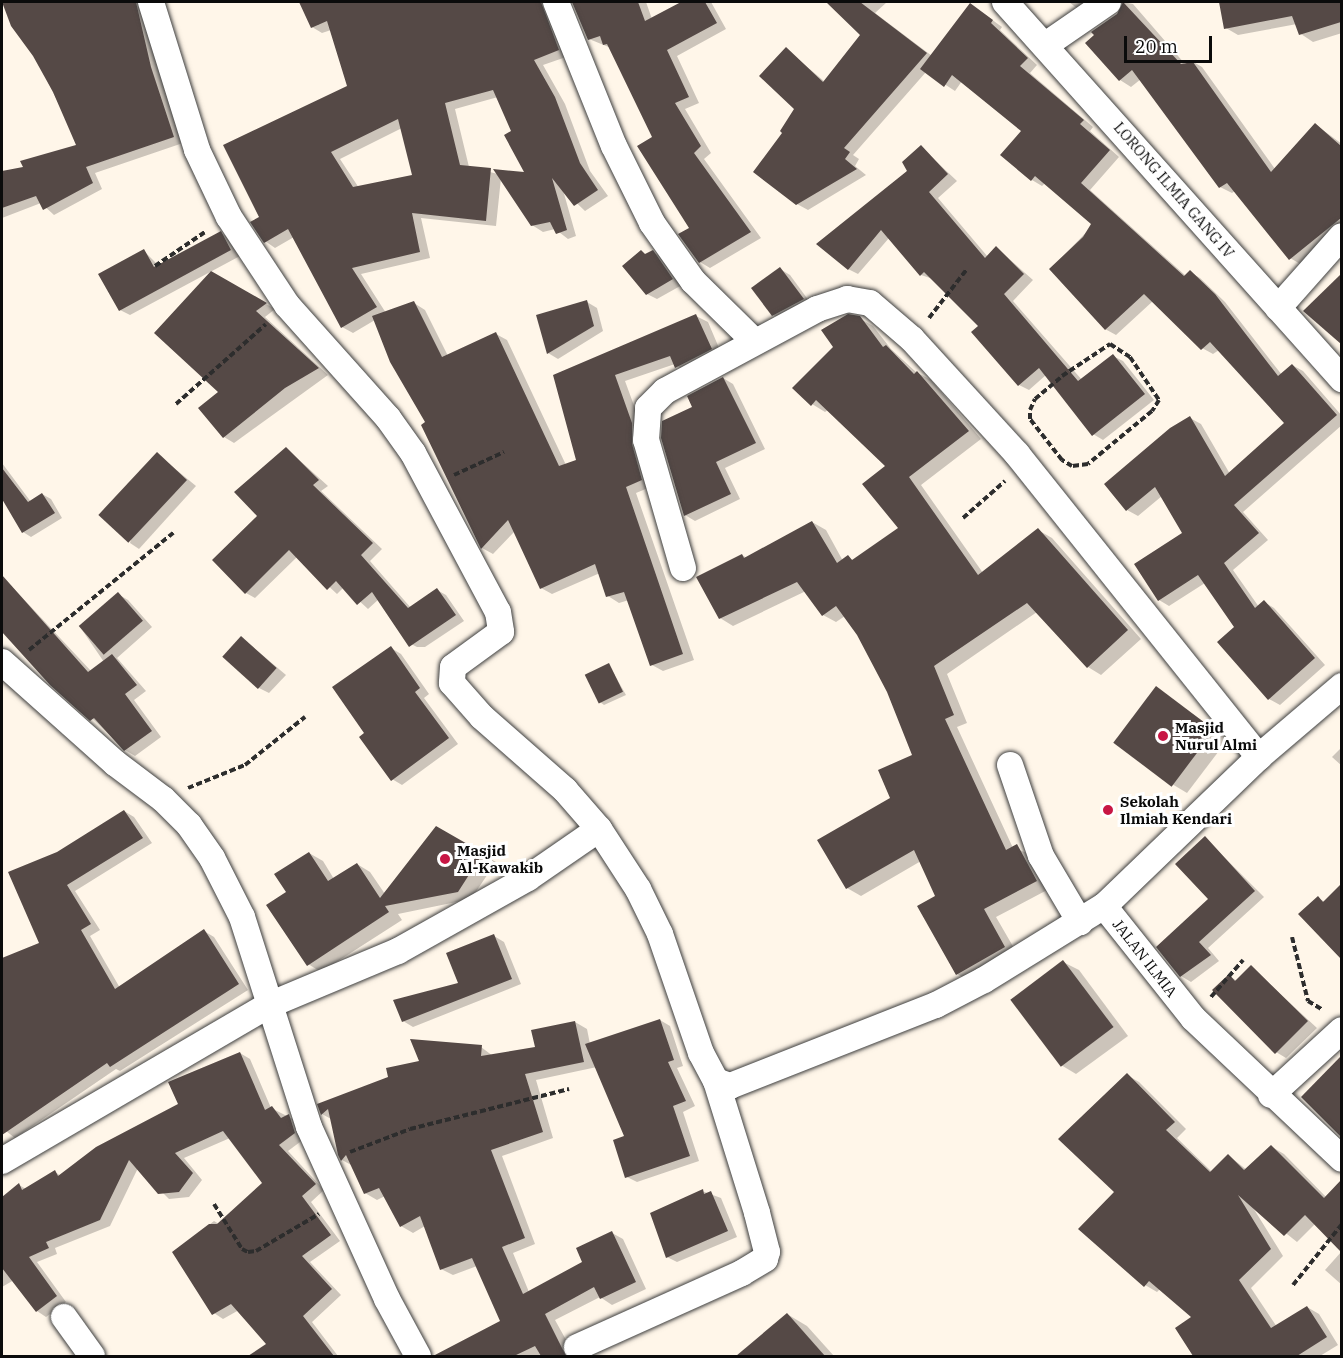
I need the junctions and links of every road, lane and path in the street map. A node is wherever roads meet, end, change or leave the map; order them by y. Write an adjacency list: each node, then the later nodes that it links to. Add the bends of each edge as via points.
1 (151, 2): 6 (street, via 197,150)
2 (556, 2): 13 (street, via 614,146 652,223 693,280)
3 (1005, 2): 5 (street, LORONG ILMIA GANG IV)
4 (1108, 2): 5 (street)
5 (1047, 44): 11 (street, LORONG ILMIA GANG IV)
6 (228, 217): 8 (path); 10 (street)
7 (1341, 236): 11 (street)
8 (155, 266)
9 (967, 269): 12 (path)
10 (287, 305): 15 (path); 19 (street, via 388,418)
11 (1278, 308): 14 (street, LORONG ILMIA GANG IV)
12 (912, 339): 13 (street, via 877,307 848,299 817,309); 18 (street)
13 (754, 341): 22 (street, via 665,391 645,415 646,440)
14 (1341, 379)
15 (176, 404)
16 (1047, 441): 16 (path, via 1030,419 1032,404 1103,346 1121,349 1159,400 1152,411 1085,466 1066,464)
17 (504, 452): 19 (path)
18 (1024, 464): 20 (path); 26 (street)
19 (432, 486): 29 (street, via 503,627 495,640 453,668 452,683 482,717 565,789)
20 (963, 518)
21 (173, 534): 23 (path)
22 (683, 568)
23 (5, 665): 28 (street, via 115,763)
24 (1341, 686): 26 (street, JALAN ILMIA)
25 (305, 717): 28 (path, via 245,765)
26 (1259, 757): 30 (street, JALAN ILMIA)
27 (1010, 765): 31 (street, via 1041,856)
28 (163, 799): 34 (street, via 189,825 212,858 242,917)
29 (599, 829): 34 (street, via 528,878 398,951); 37 (street, via 638,889 660,934 701,1053)
30 (1104, 906): 31 (street); 35 (street, JALAN ILMIA)
31 (1080, 922): 37 (street, via 936,1005 730,1086)
32 (1292, 937): 36 (path, via 1308,1001)
33 (1243, 960): 35 (path)
34 (267, 1006): 41 (street); 42 (street)
35 (1193, 1018): 39 (street, JALAN ILMIA)
36 (1337, 1023): 39 (street)
37 (716, 1081): 48 (street, via 757,1213 767,1252 765,1259)
38 (569, 1089): 42 (path, via 410,1128)
39 (1271, 1095): 40 (street, JALAN ILMIA)
40 (1341, 1160)
41 (2, 1161)
42 (324, 1163): 43 (street)
43 (341, 1201): 44 (path, via 248,1252 242,1249); 50 (street)
44 (214, 1203)
45 (1341, 1224): 46 (path)
46 (1293, 1285)
47 (64, 1317): 49 (street)
48 (577, 1347)
49 (92, 1356)
50 (418, 1356)

